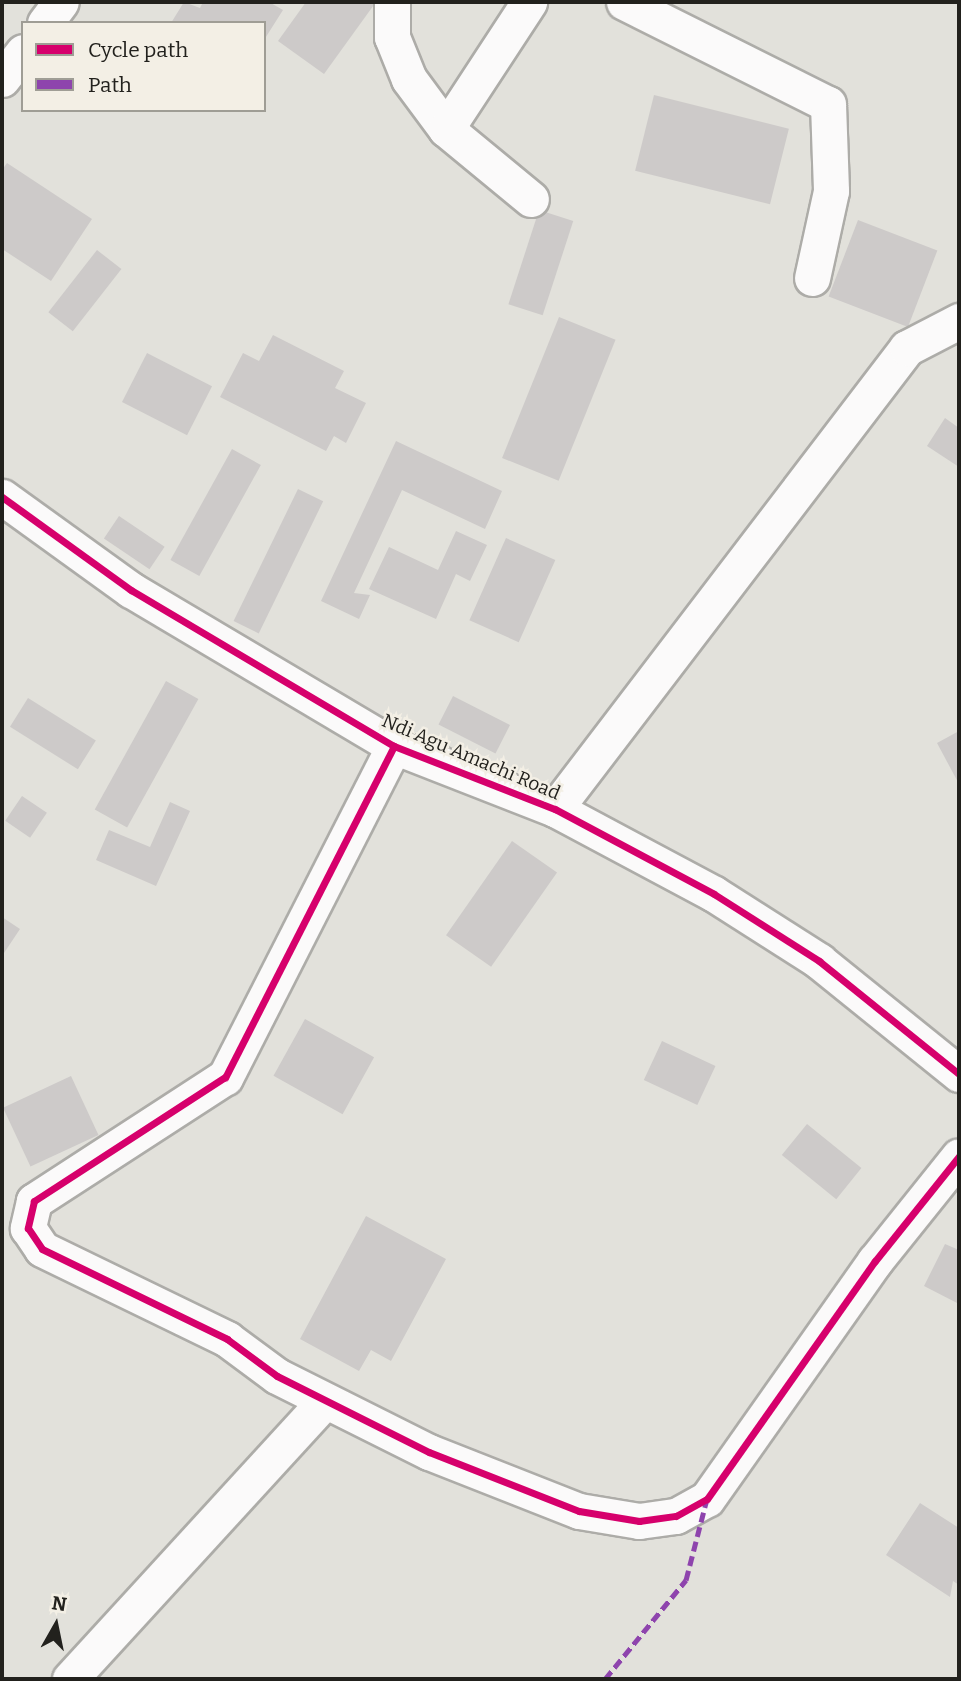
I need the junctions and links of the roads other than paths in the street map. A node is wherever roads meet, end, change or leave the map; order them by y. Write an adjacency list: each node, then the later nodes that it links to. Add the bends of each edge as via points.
1 (61, 2): 5 (street)
2 (392, 2): 8 (street, via 392,37 410,79)
3 (529, 2): 8 (street)
4 (624, 2): 10 (street, via 828,104 831,191)
5 (47, 21)
6 (21, 55): 7 (street)
7 (2, 79)
8 (446, 129): 9 (street)
9 (531, 199)
10 (812, 278)
11 (959, 321): 14 (street, via 907,348)
12 (2, 497): 13 (street, Ndi Agu Amachi Road, via 131,590)
13 (394, 746): 14 (street, Ndi Agu Amachi Road); 17 (street, via 225,1077 34,1201 28,1228 42,1249 227,1339 277,1376)
14 (555, 809): 15 (street, Ndi Agu Amachi Road, via 714,894 819,961)
15 (959, 1074)
16 (959, 1156): 17 (street, via 875,1261 707,1499 676,1516 639,1521 579,1511 429,1452)
17 (325, 1401): 18 (street)
18 (70, 1679)

